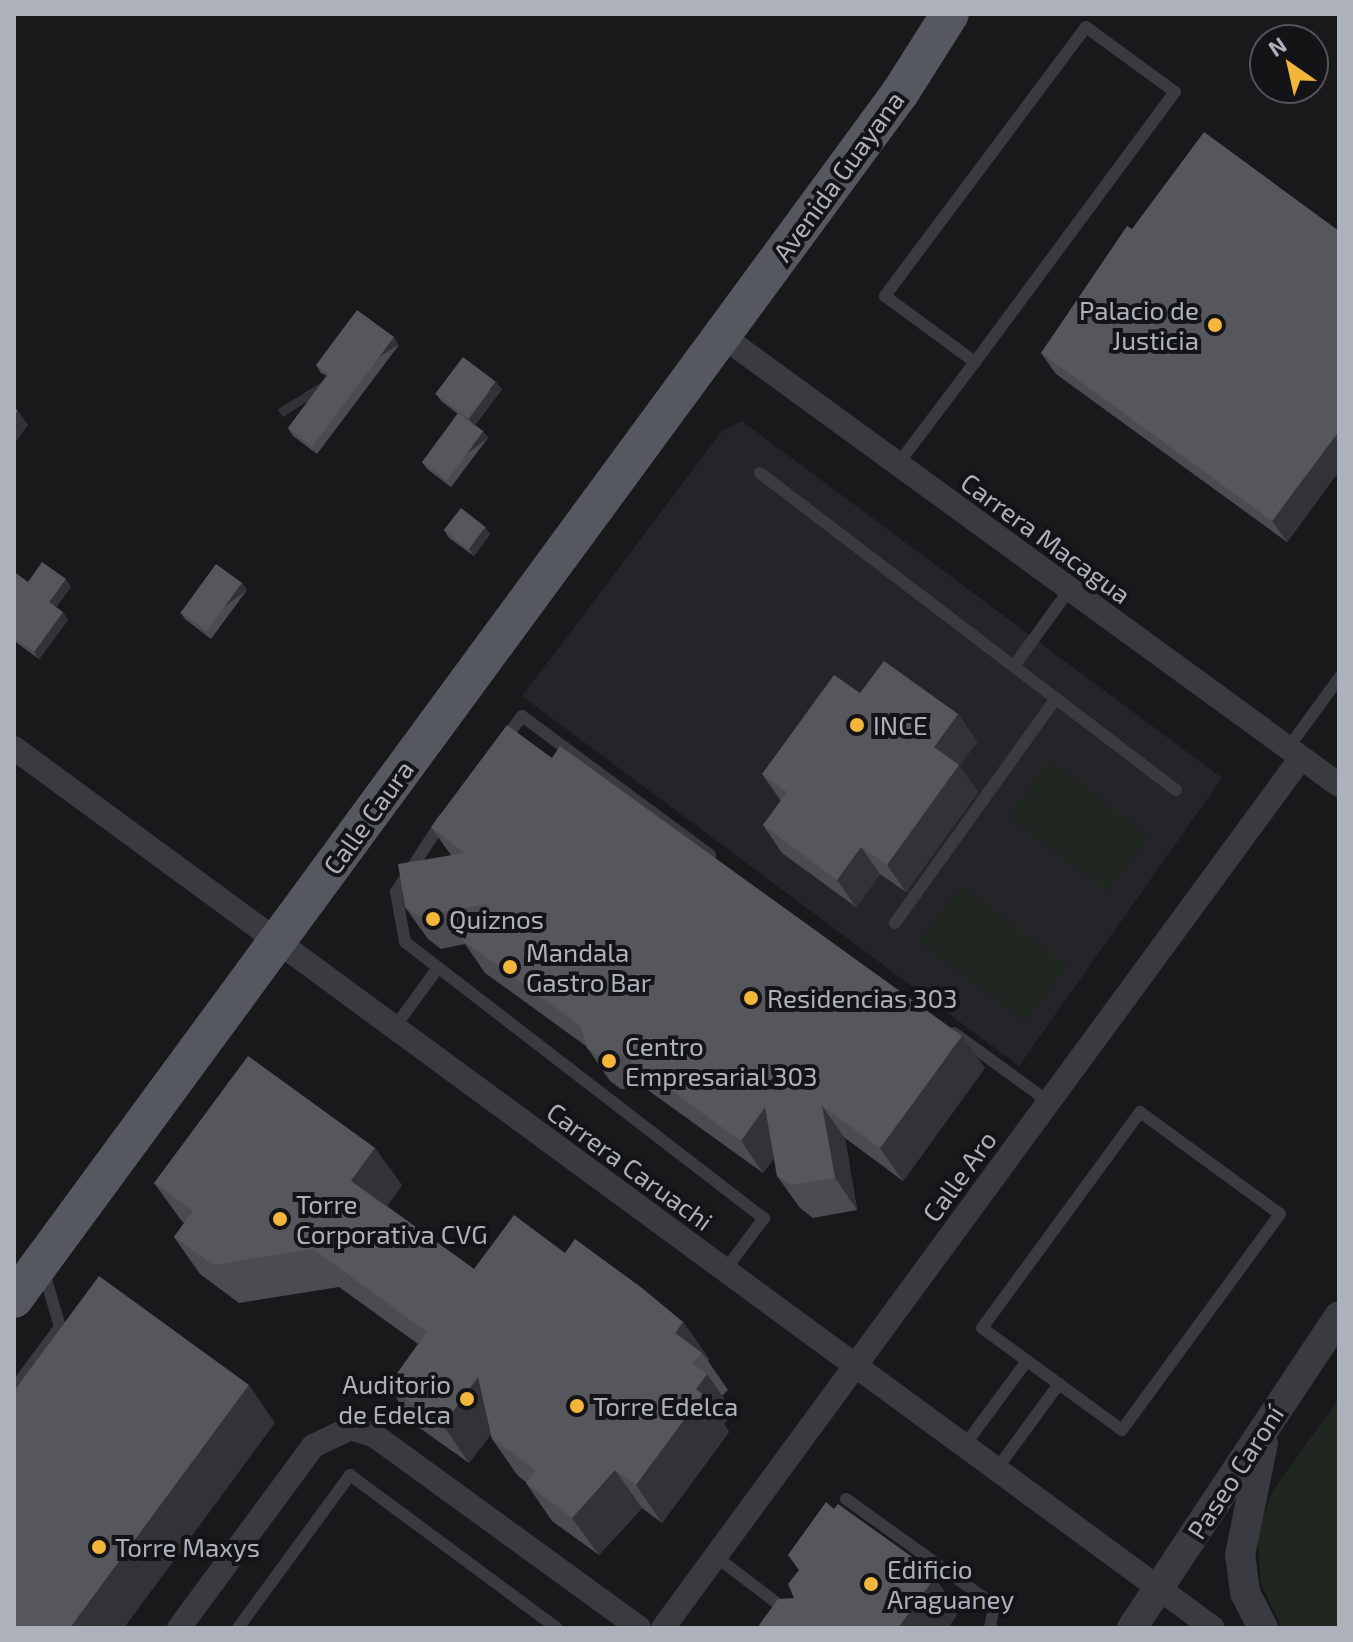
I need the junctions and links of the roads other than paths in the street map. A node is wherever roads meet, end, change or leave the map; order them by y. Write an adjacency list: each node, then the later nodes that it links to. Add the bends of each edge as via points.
1 (950, 14): 2 (main road, Avenida Guayana)
2 (721, 335): 4 (street, Carrera Macagua); 18 (main road, Calle Caura)
3 (975, 362): 3 (lane, via 885,296 1086,27 1175,92); 4 (lane)
4 (898, 464): 6 (street, Carrera Macagua)
5 (760, 473): 7 (lane)
6 (1070, 589): 7 (lane); 12 (street, Carrera Macagua)
7 (1014, 666): 9 (lane)
8 (1339, 678): 12 (lane)
9 (1056, 698): 14 (lane); 17 (lane)
10 (14, 748): 18 (street, Carrera Caruachi)
11 (494, 753): 16 (lane, via 522,716)
12 (1295, 753): 13 (street, Carrera Macagua); 22 (street, Calle Aro)
13 (1339, 785)
14 (1176, 790)
15 (456, 803): 19 (lane, via 396,892 405,942)
16 (727, 867)
17 (895, 923)
18 (277, 941): 21 (street, Carrera Caruachi); 23 (main road, Calle Caura)
19 (435, 972): 21 (lane); 24 (lane, via 764,1218)
20 (946, 1027): 22 (lane)
21 (394, 1028): 24 (street, Carrera Caruachi)
22 (1049, 1102): 28 (street, Calle Aro)
23 (41, 1262): 25 (main road, Calle Caura); 30 (lane, via 60,1327)
24 (725, 1270): 28 (street, Carrera Caruachi)
25 (14, 1299)
26 (1339, 1317): 31 (street, Paseo Caroní)
27 (1027, 1361): 29 (lane); 29 (lane, via 982,1328 1140,1112 1280,1214 1122,1430); 32 (lane)
28 (855, 1366): 32 (street, Carrera Caruachi); 35 (street, Calle Aro)
29 (1059, 1384): 33 (lane)
30 (14, 1389)
31 (1271, 1414): 36 (street, Paseo Caroní); 46 (street, via 1240,1555 1245,1593)
32 (964, 1446): 33 (street, Carrera Caruachi)
33 (996, 1470): 36 (street, Carrera Caruachi)
34 (846, 1499): 43 (lane, via 983,1597 993,1611)
35 (715, 1556): 41 (street, Calle Aro); 42 (lane)
36 (1160, 1590): 44 (street, Paseo Caroní); 45 (street, Carrera Caruachi)
37 (179, 1628): 40 (street, via 313,1446 351,1428 375,1436)
38 (238, 1628): 39 (lane, via 350,1475)
39 (557, 1628)
40 (639, 1628)
41 (663, 1628)
42 (810, 1628)
43 (990, 1628)
44 (1132, 1628)
45 (1213, 1628)
46 (1263, 1628)

